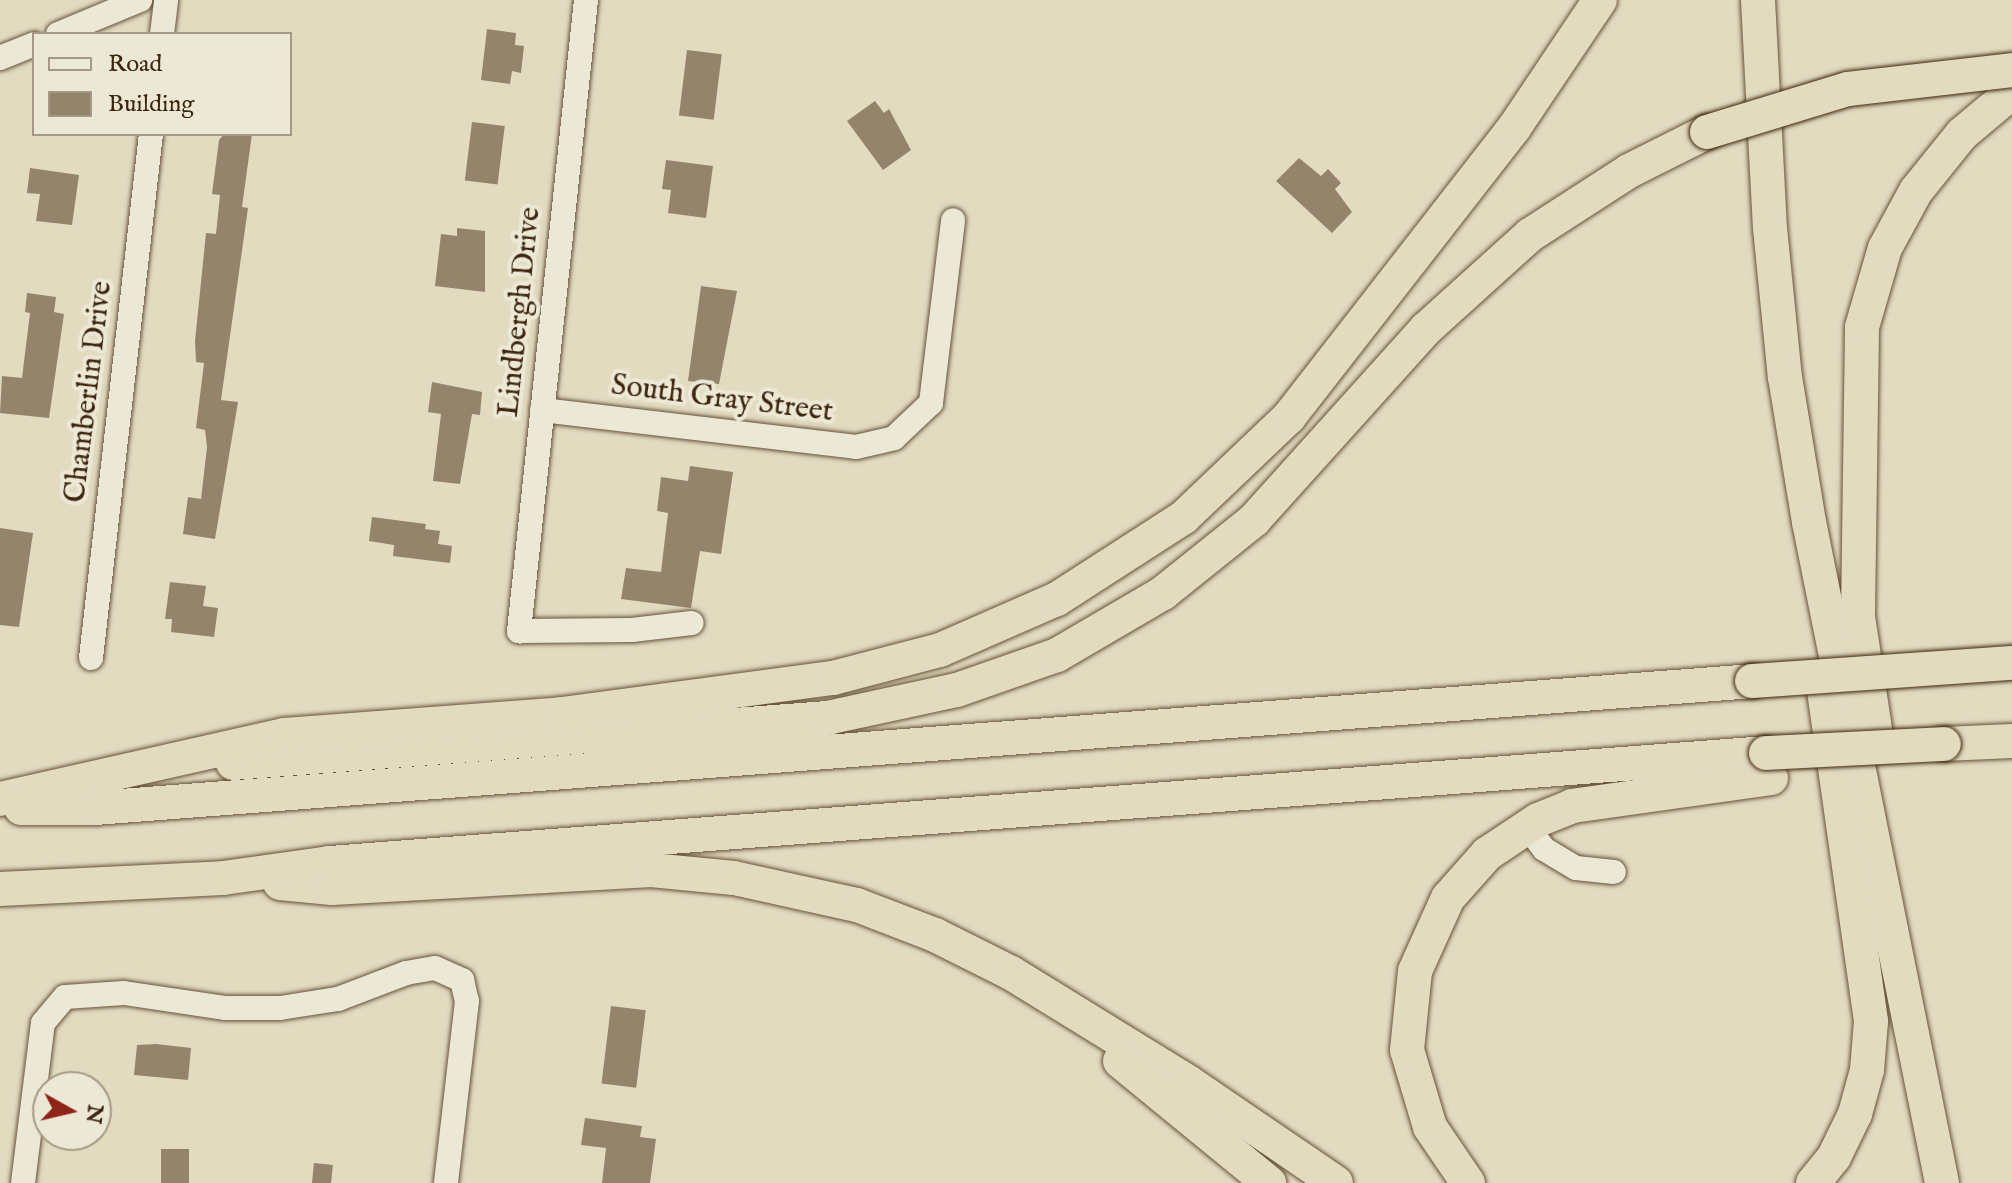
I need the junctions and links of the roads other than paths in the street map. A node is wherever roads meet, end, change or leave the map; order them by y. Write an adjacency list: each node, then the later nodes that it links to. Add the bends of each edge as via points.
1 (140, 0): 6 (street)
2 (166, 0): 7 (street)
3 (586, 0): 14 (street, Lindbergh Drive)
4 (1600, 0): 20 (highway, via 1514,128 1289,417 1184,517 1057,599 907,661 799,684 562,714 285,735)
5 (1758, 0): 15 (highway, via 1776,302)
6 (63, 32)
7 (162, 32)
8 (32, 45): 9 (street)
9 (0, 58)
10 (2012, 70): 20 (highway, bridge, via 1848,89 1707,132 1629,171 1530,235 1426,329 1254,520 1163,593 1057,655 957,690 827,718 286,761)
11 (2005, 96): 29 (highway, via 1942,156 1894,228 1871,287 1859,347 1858,616 1894,833)
12 (151, 136): 17 (street, Chamberlin Drive)
13 (953, 220): 14 (street, South Gray Street, via 931,403 894,438 856,447)
14 (542, 410): 16 (street, Lindbergh Drive, via 519,631 632,630)
15 (1809, 522): 29 (highway); 35 (highway, via 1826,729 1871,1021 1867,1070 1855,1114 1834,1157)
16 (692, 623)
17 (91, 658)
18 (2012, 663): 23 (highway, bridge, via 95,808)
19 (2012, 741): 21 (highway, bridge, via 1836,750)
20 (148, 765): 22 (highway)
21 (1768, 766): 24 (highway, via 1572,806); 26 (highway, via 393,858)
22 (0, 799)
23 (0, 807)
24 (1527, 827): 25 (street, via 1544,849 1576,868); 34 (highway, via 1487,854 1448,898 1428,933 1411,990 1407,1050 1416,1090 1439,1145)
25 (1614, 872)
26 (223, 878): 27 (highway); 28 (highway, via 332,888 651,870 734,878 884,914)
27 (0, 889)
28 (1011, 973): 32 (highway); 33 (highway, via 1188,1082)
29 (1925, 1089): 36 (highway)
30 (23, 1183): 31 (street, via 43,1023 55,1004 68,996 108,993 226,1008 280,1008 338,999 415,970 445,969 462,980 467,1001)
31 (446, 1183)
32 (1269, 1183)
33 (1336, 1183)
34 (1468, 1183)
35 (1813, 1183)
36 (1942, 1183)

